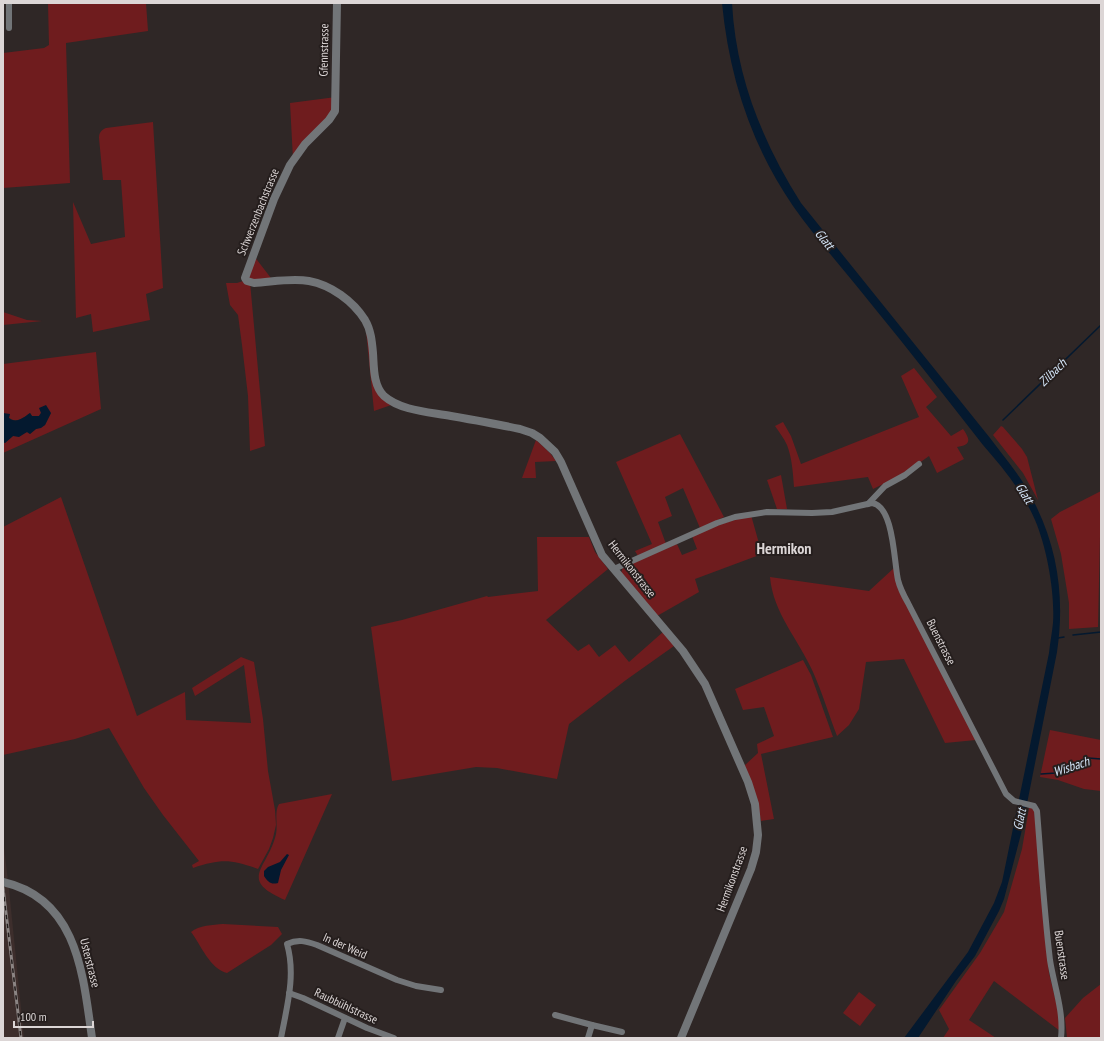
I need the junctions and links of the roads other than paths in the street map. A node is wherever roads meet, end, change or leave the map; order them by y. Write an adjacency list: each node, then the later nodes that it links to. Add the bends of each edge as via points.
1 (9, 3): 3 (street)
2 (338, 3): 4 (street, Gfennstrasse)
3 (9, 28)
4 (336, 96): 5 (street, Schwerzenbachstrasse, via 332,117 299,151 286,172 246,273)
5 (246, 280): 8 (street, Hermikonstrasse, via 254,283 308,281 334,291 350,302 369,330 376,381 381,392 390,400 412,408 520,429 532,433 548,444 561,462 600,551)
6 (919, 464): 7 (street, via 878,491)
7 (868, 504): 8 (street, via 832,512 767,512 735,517); 22 (street, Buenstrasse, via 876,504 883,511 892,538 898,580 904,596 1006,794 1016,802 1034,806 1037,811 1047,937 1062,1020)
8 (614, 569): 21 (street, Hermikonstrasse, via 683,651 706,684 748,782 757,815 757,844 751,869)
9 (3, 882): 16 (street, Usterstrasse, via 20,887 38,897 57,914 67,930 73,941 80,967)
10 (441, 990): 11 (street, In der Weid, via 397,980 317,945 293,941 287,944 292,970)
11 (289, 993): 13 (street, Raubbühlstrasse); 17 (street)
12 (555, 1015): 14 (street)
13 (345, 1018): 18 (street); 19 (street, Raubbühlstrasse)
14 (592, 1025): 15 (street); 20 (street)
15 (622, 1032)
16 (92, 1038)
17 (281, 1038)
18 (338, 1038)
19 (394, 1038)
20 (588, 1038)
21 (681, 1038)
22 (1061, 1038)

